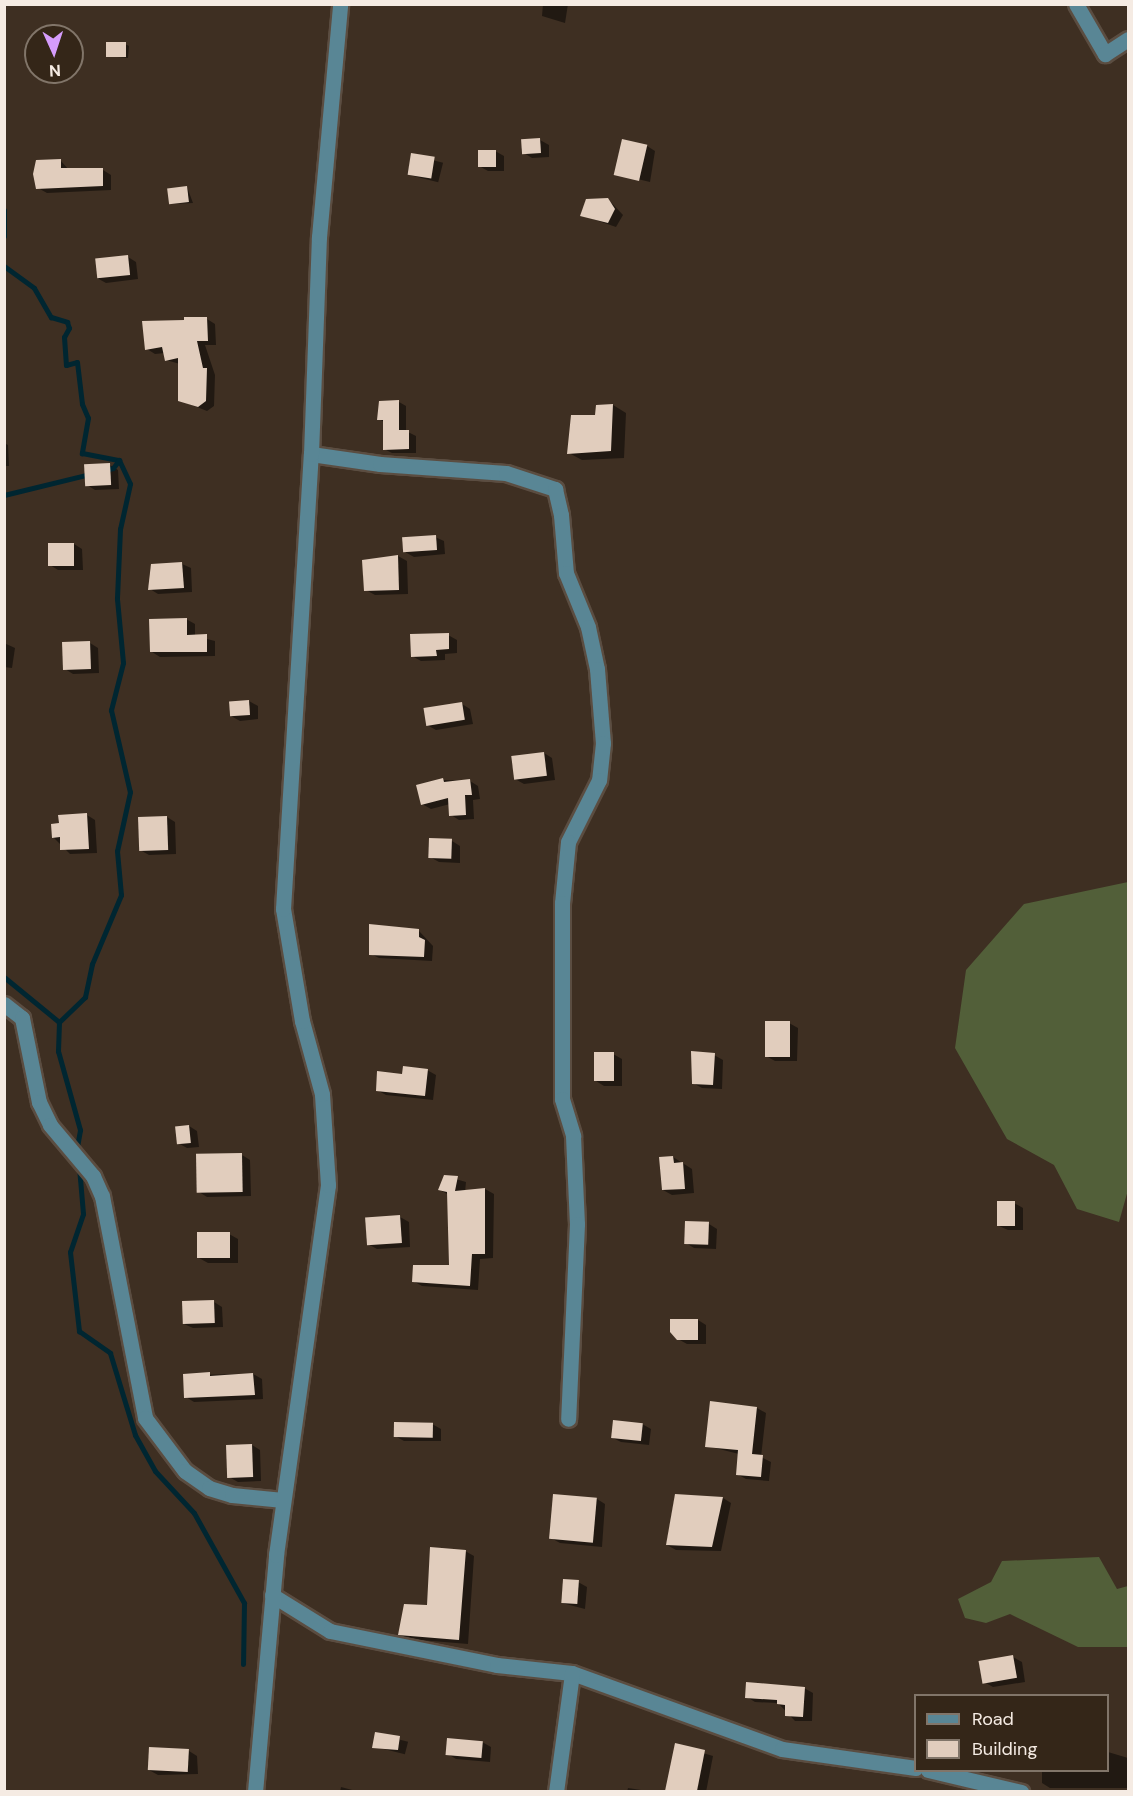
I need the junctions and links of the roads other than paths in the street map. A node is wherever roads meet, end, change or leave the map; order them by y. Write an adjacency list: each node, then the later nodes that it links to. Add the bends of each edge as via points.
1 (340, 4): 4 (street, via 320,237)
2 (1076, 4): 3 (street, via 1105,54)
3 (1128, 39)
4 (311, 454): 6 (street, via 380,464 506,473 555,489 566,573 588,627 597,669 603,743 599,780 568,842 561,912 562,1099 573,1136 578,1224); 7 (street, via 283,909 302,1021 322,1094 328,1185)
5 (4, 1004): 7 (street, via 22,1018 39,1102 50,1125 93,1176 102,1196 145,1418 185,1471 208,1488 232,1495)
6 (568, 1419)
7 (283, 1500): 8 (street)
8 (272, 1595): 9 (street, via 330,1631 497,1665); 12 (street)
9 (572, 1672): 10 (street, via 782,1749); 13 (street)
10 (914, 1768)
11 (937, 1772): 14 (street)
12 (255, 1791)
13 (556, 1791)
14 (1021, 1791)

